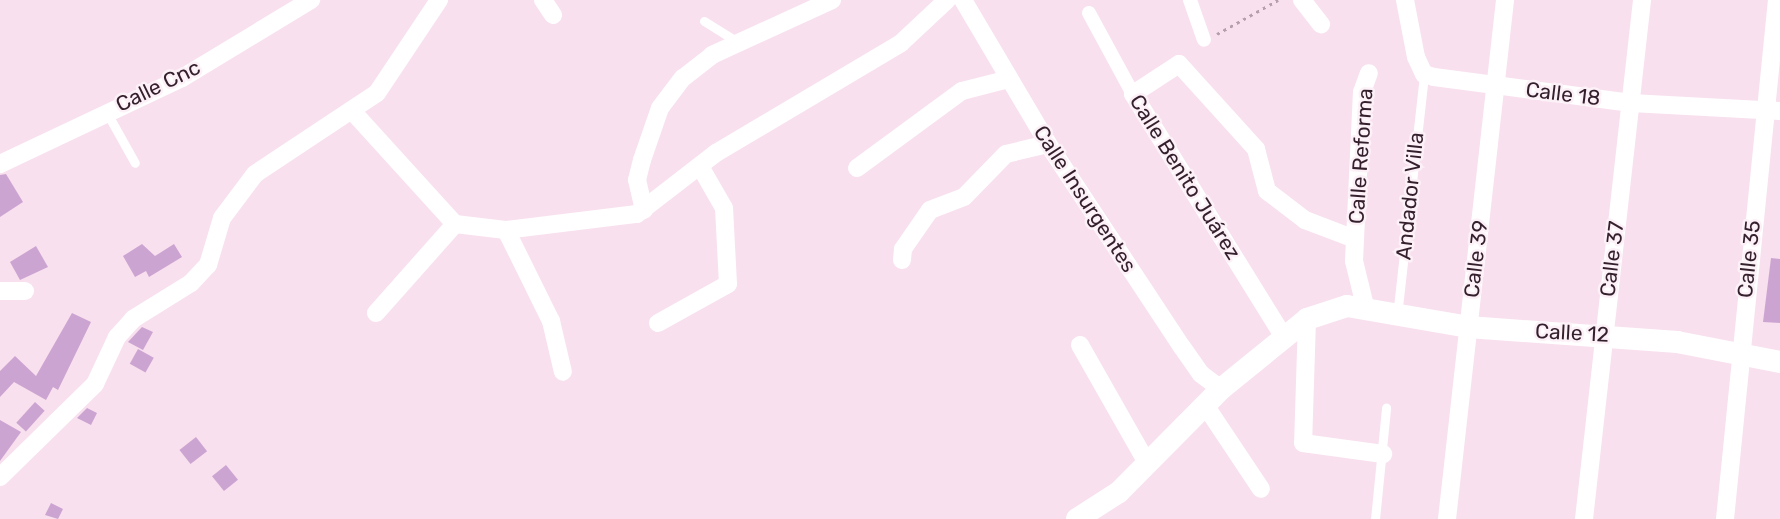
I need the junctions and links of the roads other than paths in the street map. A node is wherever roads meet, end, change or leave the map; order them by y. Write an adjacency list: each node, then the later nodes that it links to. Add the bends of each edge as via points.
1 (439, 0): 25 (street, via 377,93)
2 (832, 0): 16 (street)
3 (947, 0): 29 (street, via 901,43)
4 (963, 0): 19 (street, Calle Insurgentes)
5 (1190, 0): 15 (street)
6 (1302, 0): 14 (street)
7 (1405, 0): 18 (street)
8 (1505, 0): 20 (street, Calle 39)
9 (1642, 0): 22 (street, Calle 37)
10 (1777, 0): 24 (street, Calle 35)
11 (302, 2): 23 (street, Calle Cnc, via 182,78)
12 (1089, 13): 21 (street, Calle Benito Juárez)
13 (704, 21): 16 (lane, via 723,38)
14 (1321, 24)
15 (1204, 40)
16 (741, 43): 31 (street, via 712,55 683,78 660,108 637,180)
17 (1369, 73): 34 (street, Calle Reforma, via 1362,92)
18 (1424, 74): 20 (street, Calle 18); 40 (lane, Andador Villa)
19 (1009, 79): 26 (street, Calle Insurgentes); 30 (street, via 962,90)
20 (1496, 86): 22 (street, Calle 18); 43 (street, Calle 39)
21 (1133, 94): 34 (street, via 1179,64 1256,149 1267,191 1283,205); 45 (street, Calle Benito Juárez)
22 (1631, 103): 24 (street, Calle 18); 44 (street, Calle 37)
23 (105, 111): 27 (street, Calle Cnc); 28 (lane)
24 (1773, 111): 47 (street, Calle 35)
25 (354, 113): 32 (street); 55 (street, via 255,174 222,218 208,265 191,282 133,319 117,337 95,384)
26 (1048, 144): 35 (street, via 1006,154 964,197 930,210 903,249); 50 (street, Calle Insurgentes, via 1201,374)
27 (2, 157)
28 (135, 163)
29 (700, 168): 31 (street); 42 (street, via 724,208 728,284)
30 (857, 168)
31 (644, 210): 33 (street, via 571,225)
32 (455, 224): 33 (street); 39 (street)
33 (506, 230): 49 (street, via 551,321)
34 (1355, 239): 38 (street, Calle Reforma, via 1354,282)
35 (902, 260)
36 (0, 291): 37 (street)
37 (25, 291)
38 (1365, 306): 40 (street, Calle 12); 41 (street, via 1347,306)
39 (376, 313)
40 (1396, 318): 43 (street, Calle 12)
41 (1307, 319): 45 (street); 53 (street, via 1304,443)
42 (658, 323)
43 (1468, 327): 44 (street, Calle 12); 59 (street, Calle 39)
44 (1604, 333): 47 (street, Calle 12); 60 (street, Calle 37)
45 (1285, 339): 50 (street)
46 (1080, 345): 54 (street)
47 (1739, 353): 48 (street, Calle 12); 61 (street, Calle 35)
48 (1780, 362)
49 (562, 372)
50 (1221, 388): 51 (street)
51 (1207, 408): 54 (street); 56 (street)
52 (1386, 408): 53 (lane)
53 (1383, 454): 58 (lane)
54 (1146, 461): 57 (street, via 1119,492)
55 (0, 477)
56 (1261, 489)
57 (1077, 519)
58 (1375, 519)
59 (1447, 519)
60 (1584, 519)
61 (1725, 519)

